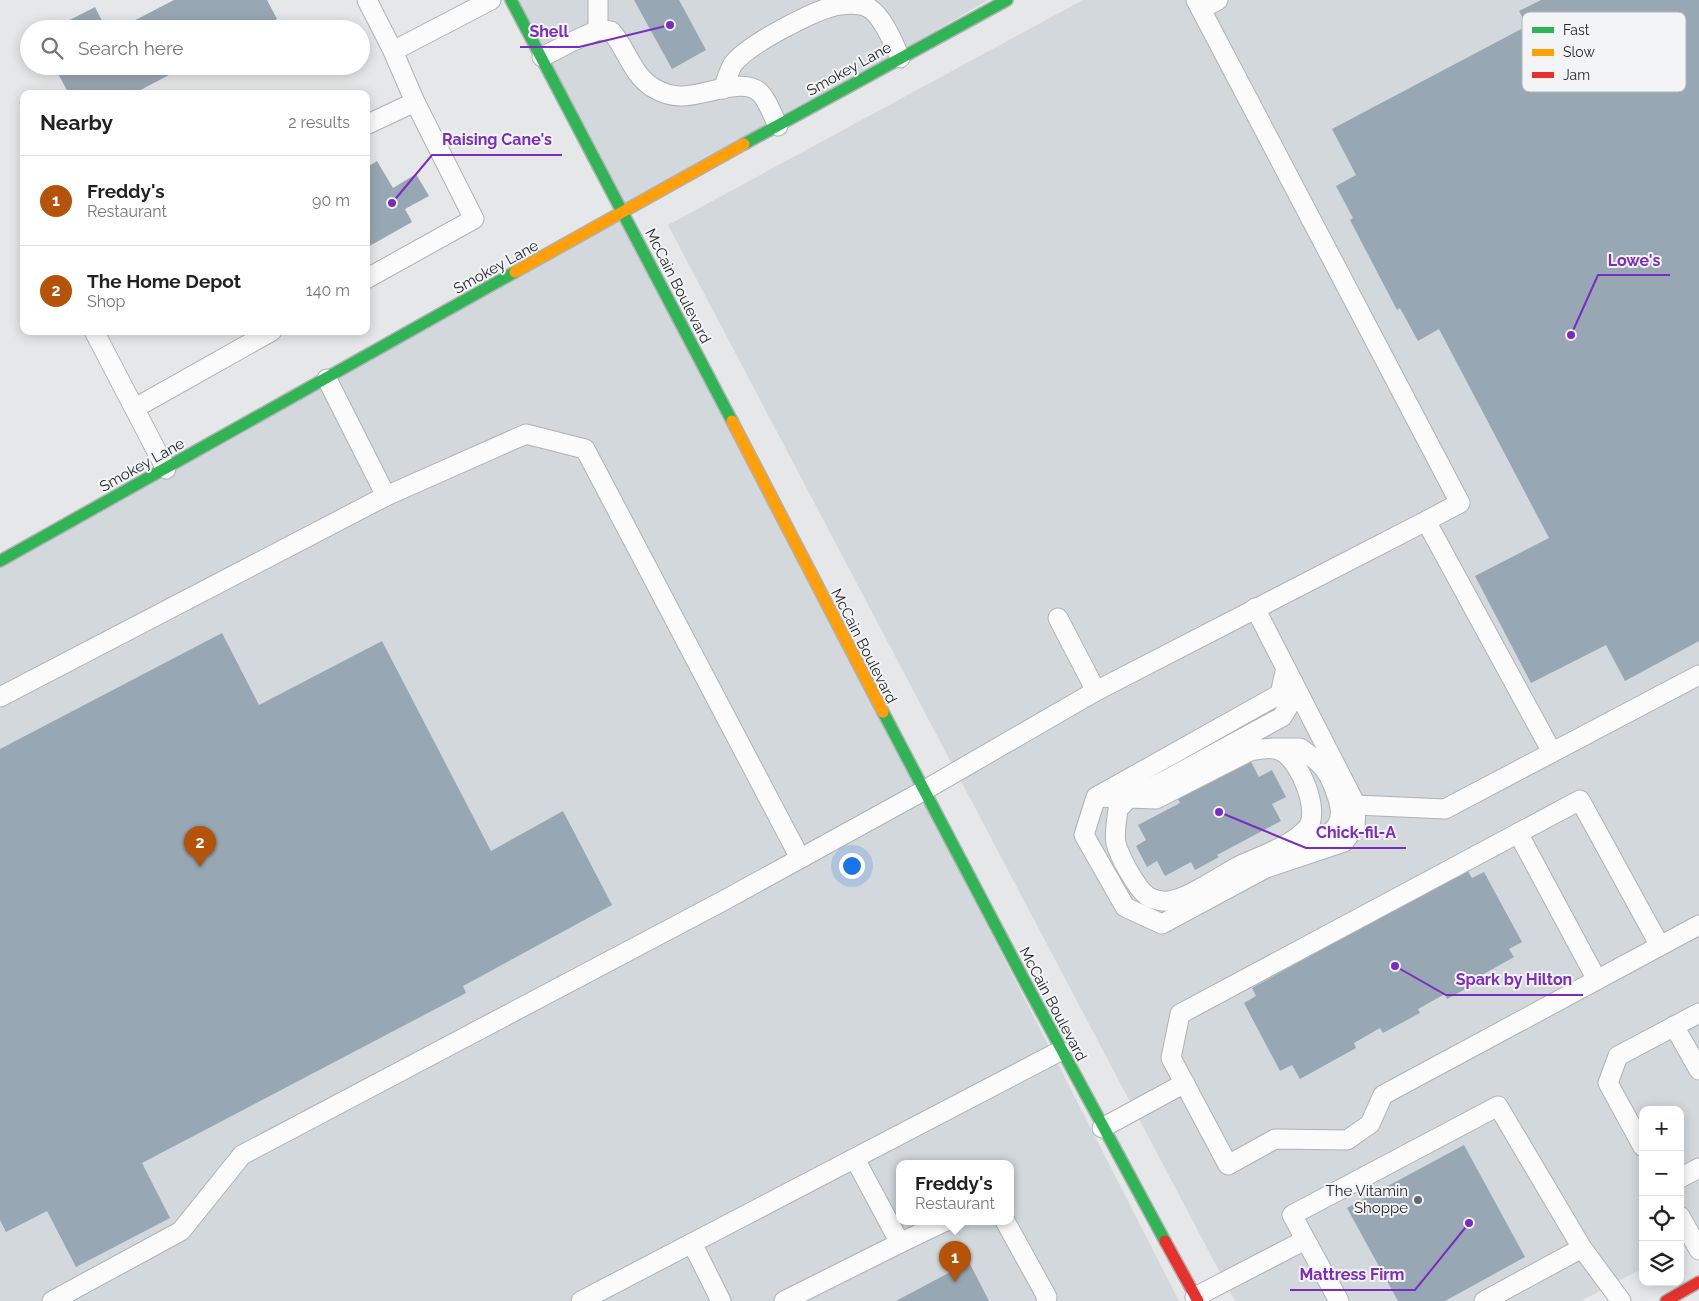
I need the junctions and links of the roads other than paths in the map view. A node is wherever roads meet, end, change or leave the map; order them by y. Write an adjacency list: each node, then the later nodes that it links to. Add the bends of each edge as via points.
1 (367, 0): 10 (lane)
2 (491, 0): 10 (lane)
3 (511, 0): 11 (main road, McCain Boulevard)
4 (598, 0): 9 (lane)
5 (1007, 0): 12 (main road, Smokey Lane)
6 (1218, 0): 8 (lane)
7 (855, 2): 12 (lane, via 874,13 885,27); 13 (lane, via 797,20 749,50 734,64)
8 (1198, 4): 25 (lane, via 1460,503)
9 (598, 30): 11 (lane); 13 (lane, via 611,31 638,75 652,87 681,96)
10 (393, 51): 14 (lane)
11 (542, 57): 17 (main road, McCain Boulevard)
12 (900, 58): 16 (main road, Smokey Lane)
13 (723, 89): 16 (lane, via 751,86 761,93)
14 (415, 102): 15 (lane); 18 (lane, via 474,218)
15 (370, 123)
16 (778, 126): 17 (main road, Smokey Lane)
17 (623, 212): 21 (main road, Smokey Lane); 35 (main road, McCain Boulevard)
18 (370, 277)
19 (96, 335): 22 (lane)
20 (265, 335): 22 (lane)
21 (327, 379): 23 (main road, Smokey Lane); 24 (lane)
22 (136, 408): 23 (lane)
23 (166, 469): 26 (main road, Smokey Lane)
24 (386, 496): 32 (lane); 41 (lane, via 526,434 585,449)
25 (1426, 521): 27 (lane); 34 (lane)
26 (0, 561)
27 (1255, 608): 30 (lane); 31 (lane)
28 (1058, 618): 31 (lane)
29 (1699, 674): 34 (lane)
30 (1290, 675): 36 (lane, via 1280,694); 37 (lane, via 1290,702 1282,717); 38 (lane)
31 (1096, 691): 35 (lane)
32 (0, 697)
33 (1267, 748): 37 (lane, via 1250,751 1156,799); 40 (lane, via 1284,752 1296,765 1313,806 1309,825 1298,837); 40 (lane, via 1300,748 1322,766 1341,805 1340,822 1333,831 1322,838)
34 (1552, 752): 38 (lane, via 1445,809)
35 (922, 791): 41 (lane); 47 (main road, McCain Boulevard)
36 (1096, 798): 37 (lane); 38 (lane, via 1084,835 1125,906 1162,924 1266,868 1344,842 1355,827)
37 (1129, 798): 40 (lane, via 1118,809 1116,842 1128,871 1147,896 1167,902 1183,897)
38 (1356, 805)
39 (1518, 833): 43 (lane, via 1580,800); 44 (lane); 49 (lane, via 1180,1014 1171,1058)
40 (1270, 851)
41 (800, 858): 67 (lane, via 242,1155 181,1232)
42 (1699, 925): 43 (lane)
43 (1660, 946): 44 (lane)
44 (1597, 980): 49 (lane, via 1384,1095 1370,1124 1347,1140 1275,1139 1228,1165)
45 (1699, 1013): 46 (lane)
46 (1674, 1026): 48 (lane); 51 (lane, via 1618,1056 1608,1083)
47 (1060, 1051): 50 (main road, McCain Boulevard); 52 (lane)
48 (1699, 1070)
49 (1185, 1083): 50 (lane)
50 (1102, 1128): 66 (main road, McCain Boulevard)
51 (1639, 1140)
52 (855, 1159): 59 (lane); 60 (lane)
53 (1699, 1168): 54 (lane)
54 (1684, 1176)
55 (1684, 1223): 62 (lane)
56 (938, 1225): 60 (lane)
57 (1007, 1225): 65 (lane)
58 (1305, 1240): 61 (lane, via 1292,1215 1498,1106); 66 (lane); 72 (lane)
59 (692, 1243): 68 (lane); 69 (lane)
60 (900, 1243): 63 (lane)
61 (1582, 1248): 73 (lane); 74 (lane)
62 (1699, 1250)
63 (859, 1263): 70 (lane); 71 (lane)
64 (1699, 1282): 75 (main road)
65 (1044, 1300)
66 (1197, 1300)
67 (52, 1301)
68 (581, 1301)
69 (721, 1301)
70 (784, 1301)
71 (809, 1301)
72 (1339, 1301)
73 (1484, 1301)
74 (1621, 1301)
75 (1666, 1301)

